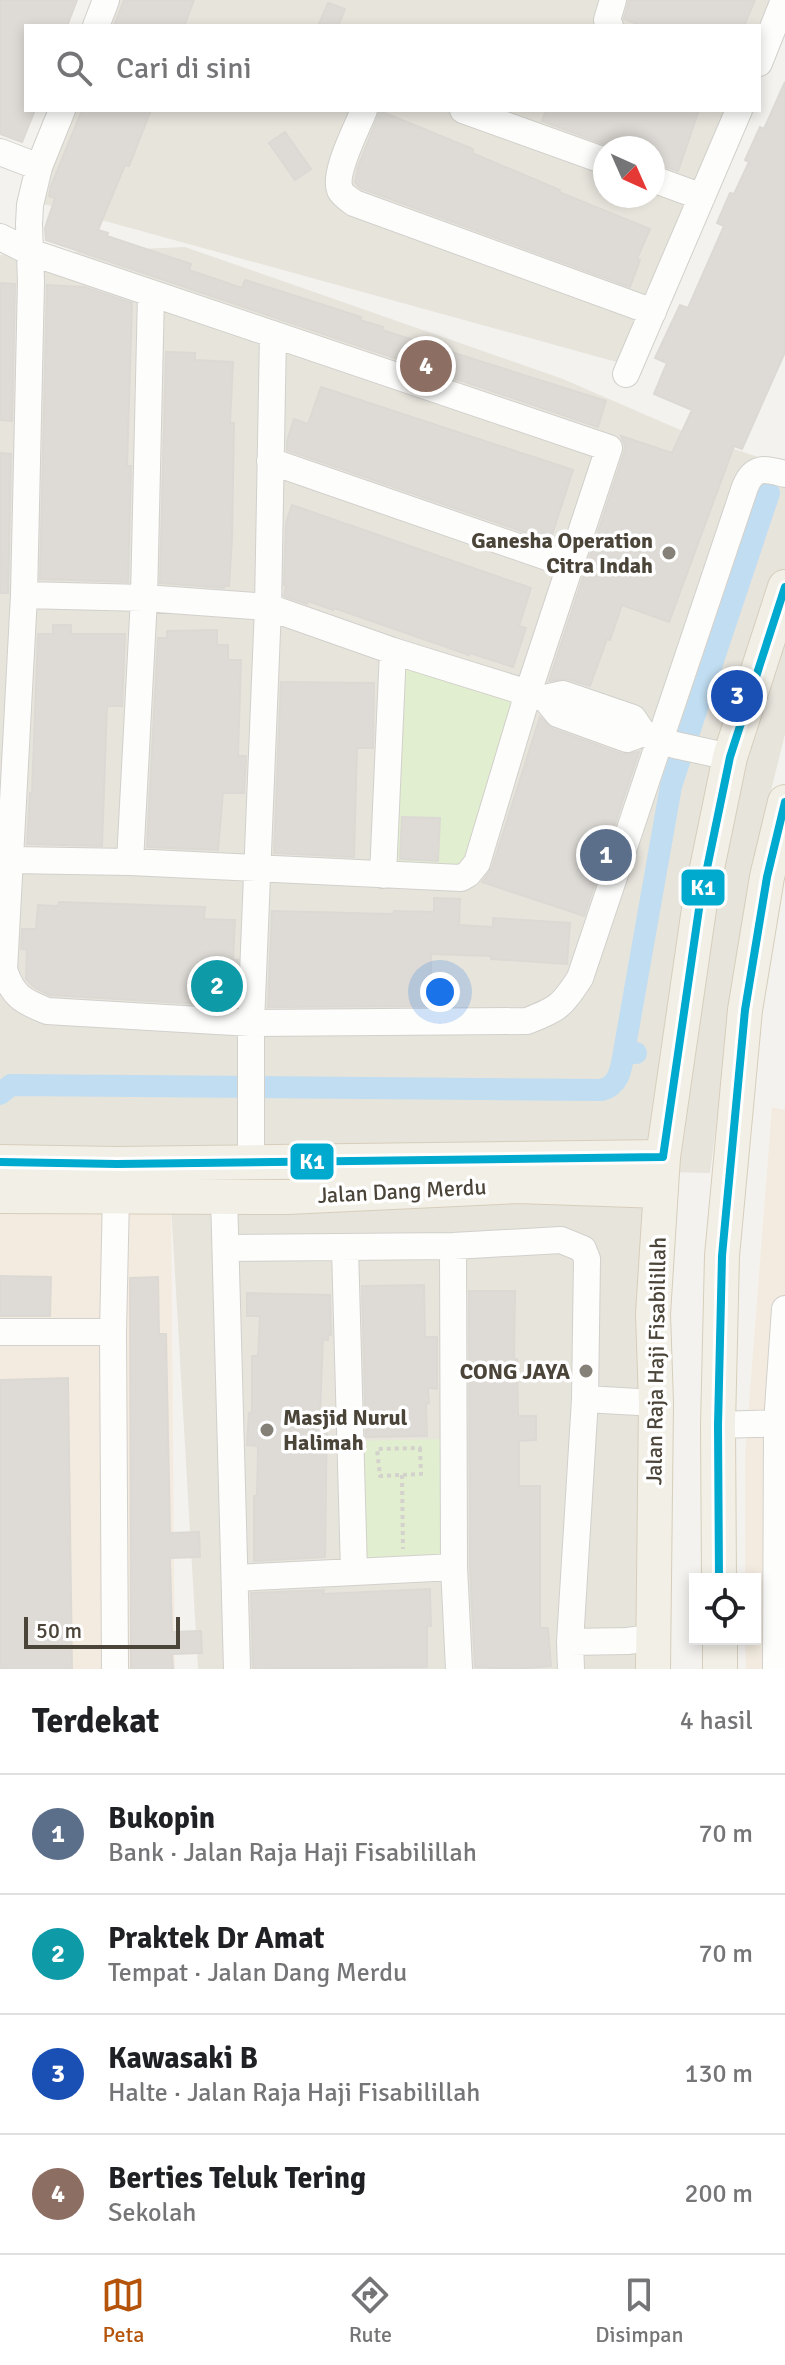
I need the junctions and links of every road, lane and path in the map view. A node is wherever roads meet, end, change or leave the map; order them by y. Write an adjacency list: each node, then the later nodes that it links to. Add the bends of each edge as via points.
1 (106, 0): 4 (street)
2 (613, 0): 5 (street)
3 (784, 0): 6 (street)
4 (97, 24)
5 (609, 24)
6 (761, 58)
7 (61, 112): 13 (street)
8 (363, 112): 19 (street, via 340,171 339,187 354,203)
9 (469, 112): 12 (street)
10 (738, 112): 15 (street)
11 (0, 152): 13 (street)
12 (593, 157)
13 (39, 167): 17 (street, via 30,205)
14 (665, 183): 15 (street)
15 (702, 197): 19 (street)
16 (0, 237): 17 (street)
17 (30, 252): 18 (street); 26 (street)
18 (151, 294): 20 (street); 27 (street)
19 (653, 312): 21 (street)
20 (273, 334): 22 (street); 24 (street, via 609,448)
21 (626, 374)
22 (270, 461): 24 (street); 28 (street)
23 (785, 474): 31 (street, via 766,470 749,476)
24 (570, 565): 30 (street)
25 (785, 587): 32 (main road, Jalan Raja Haji Fisabilillah)
26 (24, 595): 27 (street); 34 (street)
27 (144, 598): 28 (street); 35 (street)
28 (268, 607): 29 (street); 36 (street)
29 (393, 651): 30 (street); 37 (street)
30 (537, 695): 31 (street, via 558,714 627,739); 37 (street, via 473,869 461,878)
31 (660, 739): 32 (street); 38 (street, via 580,978 565,1003 527,1021)
32 (716, 755): 39 (main road, Jalan Raja Haji Fisabilillah)
33 (785, 802): 56 (main road, via 745,1010 722,1256)
34 (11, 860): 35 (street); 38 (street, via 4,970 10,988 26,1003 47,1011)
35 (130, 862): 36 (street)
36 (257, 868): 37 (street); 38 (street)
37 (383, 875)
38 (251, 1023): 41 (street)
39 (663, 1157): 42 (main road, Jalan Dang Merdu); 43 (main road, Jalan Raja Haji Fisabilillah)
40 (0, 1162): 41 (main road, Jalan Dang Merdu)
41 (251, 1163): 42 (main road, Jalan Dang Merdu)
42 (547, 1172): 43 (main road, Jalan Dang Merdu); 46 (main road, Jalan Dang Merdu, via 287,1197)
43 (661, 1191): 54 (main road, Jalan Raja Haji Fisabilillah, via 653,1314)
44 (116, 1195): 45 (main road, Jalan Dang Merdu); 46 (main road, Jalan Dang Merdu); 52 (street)
45 (0, 1196)
46 (224, 1196): 48 (street)
47 (453, 1246): 49 (street); 53 (street, via 561,1240 583,1249); 58 (street)
48 (227, 1248): 49 (street); 62 (street)
49 (345, 1248): 60 (street)
50 (785, 1309): 55 (street)
51 (0, 1332): 52 (street)
52 (113, 1332): 66 (street)
53 (585, 1399): 54 (street); 63 (street)
54 (656, 1403): 65 (main road, Jalan Raja Haji Fisabilillah)
55 (781, 1423): 56 (street); 71 (street)
56 (718, 1425): 61 (main road)
57 (402, 1475): 57 (path, via 380,1476 377,1449 420,1448 421,1474); 59 (path)
58 (454, 1567): 59 (street); 68 (street)
59 (403, 1570): 60 (street)
60 (354, 1572): 62 (street)
61 (719, 1573)
62 (235, 1578): 67 (street)
63 (570, 1642): 65 (street); 69 (street)
64 (720, 1645): 70 (main road)
65 (653, 1653)
66 (115, 1669)
67 (237, 1669)
68 (459, 1669)
69 (571, 1669)
70 (720, 1669)
71 (776, 1669)

